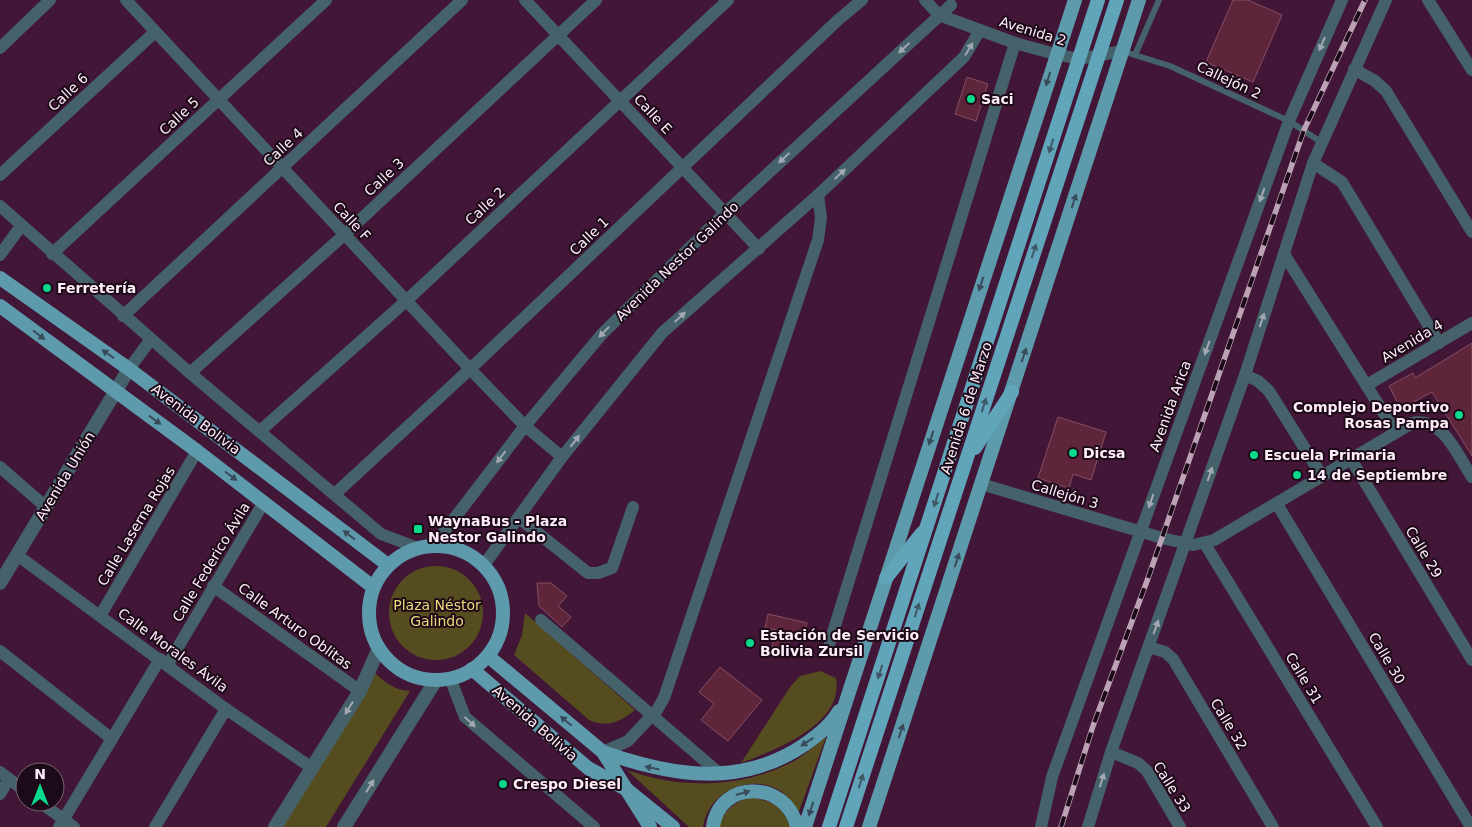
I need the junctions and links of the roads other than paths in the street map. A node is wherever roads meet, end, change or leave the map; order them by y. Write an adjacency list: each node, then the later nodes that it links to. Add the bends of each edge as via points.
1 (50, 0): 25 (street)
2 (126, 0): 22 (street, Calle F)
3 (326, 0): 32 (street, Calle 5)
4 (462, 0): 38 (street, Calle 4)
5 (525, 0): 23 (street, Calle E)
6 (596, 0): 23 (street, Calle 3)
7 (728, 0): 33 (street, Calle 2)
8 (862, 0): 37 (street, Calle 1)
9 (925, 0): 19 (street, Avenida 2)
10 (1075, 0): 27 (main road, Avenida 6 de Marzo)
11 (1098, 0): 29 (highway, Avenida 6 de Marzo)
12 (1117, 0): 28 (highway, Avenida 6 de Marzo)
13 (1139, 0): 26 (main road)
14 (1159, 0): 26 (lane)
15 (1342, 0): 34 (street, Avenida Arica, one-way to 34)
16 (1386, 0): 30 (street)
17 (1428, 0): 31 (street)
18 (948, 2): 19 (street, Avenida Nestor Galindo); 20 (street, Avenida 2)
19 (940, 15): 20 (street, Avenida 2); 42 (street, Avenida Nestor Galindo, one-way to 42)
20 (966, 24): 21 (street, Avenida 2)
21 (980, 30): 24 (street, Avenida 2); 40 (street, one-way to 21, via 964,57)
22 (155, 32): 32 (street, Calle F); 39 (street, Calle 6)
23 (558, 35): 33 (street, Calle E); 45 (street, Calle 3)
24 (1015, 43): 27 (street, Avenida 2); 96 (street)
25 (0, 48)
26 (1128, 53): 28 (street, Avenida 2); 34 (lane, Callejón 2, via 1170,66); 63 (main road, one-way to 26)
27 (1055, 54): 29 (street, Avenida 2); 90 (main road, Avenida 6 de Marzo, one-way to 90)
28 (1098, 54): 29 (street, Avenida 2); 70 (highway, Avenida 6 de Marzo, one-way to 28)
29 (1079, 59): 81 (highway, Avenida 6 de Marzo, one-way to 81)
30 (1354, 69): 35 (street); 44 (street, via 1386,91)
31 (1472, 70)
32 (218, 100): 38 (street, Calle F); 47 (street, Calle 5)
33 (619, 100): 37 (street, Calle E); 51 (street, Calle 2)
34 (1289, 121): 35 (lane, Callejón 2); 82 (street, Avenida Arica, one-way to 82)
35 (1321, 142): 36 (street)
36 (1313, 163): 48 (street); 56 (street, via 1342,182)
37 (682, 167): 42 (street, Calle E); 58 (street, Calle 1)
38 (282, 168): 45 (street, Calle F); 53 (street, Calle 4)
39 (0, 174)
40 (818, 195): 46 (street); 108 (street, via 821,218 818,240 664,698)
41 (0, 206): 43 (street)
42 (725, 212): 46 (street, Calle E); 64 (street, Avenida Nestor Galindo, one-way to 64, via 602,334)
43 (21, 226): 47 (street); 49 (street)
44 (1472, 232)
45 (344, 235): 51 (street, Calle F); 59 (street, Calle 3)
46 (759, 249): 68 (street, one-way to 46, via 662,333)
47 (52, 254): 53 (street)
48 (1284, 254): 60 (street, one-way to 48); 61 (street)
49 (0, 255)
50 (0, 278): 57 (main road, Avenida Bolivia, one-way to 50)
51 (406, 301): 58 (street, Calle F); 65 (street, Calle 2)
52 (0, 306): 62 (main road, Avenida Bolivia, one-way to 62)
53 (123, 316): 55 (street)
54 (1472, 323): 56 (street, Avenida 4)
55 (151, 339): 57 (street); 59 (street)
56 (1439, 343): 61 (street, Avenida 4)
57 (129, 369): 62 (street, Avenida Unión); 88 (main road, Avenida Bolivia, one-way to 57)
58 (470, 369): 64 (street, Calle F); 75 (street, Calle 1)
59 (190, 373): 65 (street)
60 (1244, 375): 72 (street, via 1269,391); 83 (street, one-way to 60)
61 (1367, 385): 66 (street)
62 (115, 392): 67 (main road, Avenida Bolivia, one-way to 67); 78 (street, Avenida Unión)
63 (1012, 392): 70 (highway); 74 (main road)
64 (525, 426): 68 (street, Calle F); 85 (street, Avenida Nestor Galindo, one-way to 85)
65 (260, 431): 75 (street)
66 (1395, 431): 69 (street); 73 (street, via 1412,423 1426,422 1442,431)
67 (198, 451): 76 (main road, Avenida Bolivia, one-way to 76); 94 (street, Calle Laserna Rojas)
68 (562, 456): 80 (street)
69 (1351, 459): 72 (street); 101 (street, Calle 29)
70 (966, 461): 130 (highway, Avenida 6 de Marzo, one-way to 70)
71 (0, 466): 78 (street)
72 (1322, 476): 77 (street)
73 (1472, 477)
74 (981, 484): 82 (street, Callejón 3); 131 (main road, one-way to 74)
75 (336, 494): 86 (street, via 381,534)
76 (264, 502): 92 (street, Calle Federico Ávila); 93 (main road, Avenida Bolivia)
77 (1277, 504): 84 (street); 137 (street, Calle 30)
78 (46, 506): 87 (street, Avenida Unión)
79 (633, 507): 80 (street, via 612,568 598,573 588,573)
80 (519, 518): 89 (street)
81 (927, 527): 90 (highway); 129 (highway, Avenida 6 de Marzo, one-way to 129)
82 (1140, 532): 83 (street, Callejón 3); 132 (street, Avenida Arica, via 1052,777)
83 (1186, 544): 84 (street, Callejón 3); 97 (street, one-way to 83)
84 (1205, 544): 136 (street, Calle 31)
85 (434, 545): 86 (main road); 89 (main road, via 464,551)
86 (418, 548): 88 (main road, via 404,553)
87 (17, 555): 91 (street, Avenida Unión); 94 (street, Calle Morales Ávila)
88 (388, 565): 93 (main road)
89 (484, 565): 100 (main road, via 496,581 502,600 503,620 498,639)
90 (886, 578): 106 (main road, Avenida 6 de Marzo)
91 (0, 583)
92 (213, 586): 102 (street, Calle Federico Ávila); 105 (street, Calle Arturo Oblitas)
93 (373, 587): 98 (main road, via 369,618)
94 (100, 616): 102 (street, Calle Morales Ávila)
95 (541, 620): 108 (street)
96 (830, 642)
97 (1149, 647): 111 (street); 135 (street, Calle 32, via 1165,652 1173,659)
98 (379, 648): 104 (main road, via 396,667 408,674); 105 (street)
99 (0, 651): 109 (street)
100 (488, 656): 103 (main road); 110 (main road, Avenida Bolivia, one-way to 100)
101 (1472, 660)
102 (164, 662): 107 (street, Calle Morales Ávila); 109 (street, Calle Federico Ávila)
103 (472, 669): 104 (main road); 115 (main road, Avenida Bolivia, via 588,768)
104 (443, 679): 122 (street, one-way to 104); 123 (street, one-way to 123, via 464,717)
105 (360, 691): 112 (street, one-way to 112)
106 (849, 693): 113 (main road, one-way to 113, via 823,731 795,751 745,770); 128 (main road, Avenida 6 de Marzo, one-way to 128)
107 (226, 708): 112 (street, Calle Morales Ávila); 120 (street)
108 (652, 716): 110 (street, via 628,741); 113 (street)
109 (112, 739): 118 (street, Calle Federico Ávila)
110 (603, 752): 113 (main road, one-way to 110, via 675,773 642,766); 115 (main road, Avenida Bolivia)
111 (1111, 752): 133 (street, one-way to 111); 134 (street, Calle 33, via 1133,760 1147,771)
112 (312, 768): 121 (street)
113 (719, 774)
114 (5, 776): 116 (street)
115 (626, 789): 124 (main road); 125 (main road, Avenida Bolivia)
116 (0, 794)
117 (50, 812): 118 (street)
118 (61, 823): 119 (street)
119 (74, 827)
120 (155, 827)
121 (275, 827)
122 (344, 827)
123 (594, 827)
124 (650, 827)
125 (673, 827)
126 (713, 827): 127 (main road, one-way to 127, via 721,806 748,791 765,792 780,798)
127 (797, 827)
128 (805, 827)
129 (830, 827)
130 (846, 827)
131 (869, 827)
132 (1041, 827)
133 (1088, 827)
134 (1180, 827)
135 (1273, 827)
136 (1377, 827)
137 (1471, 827)

